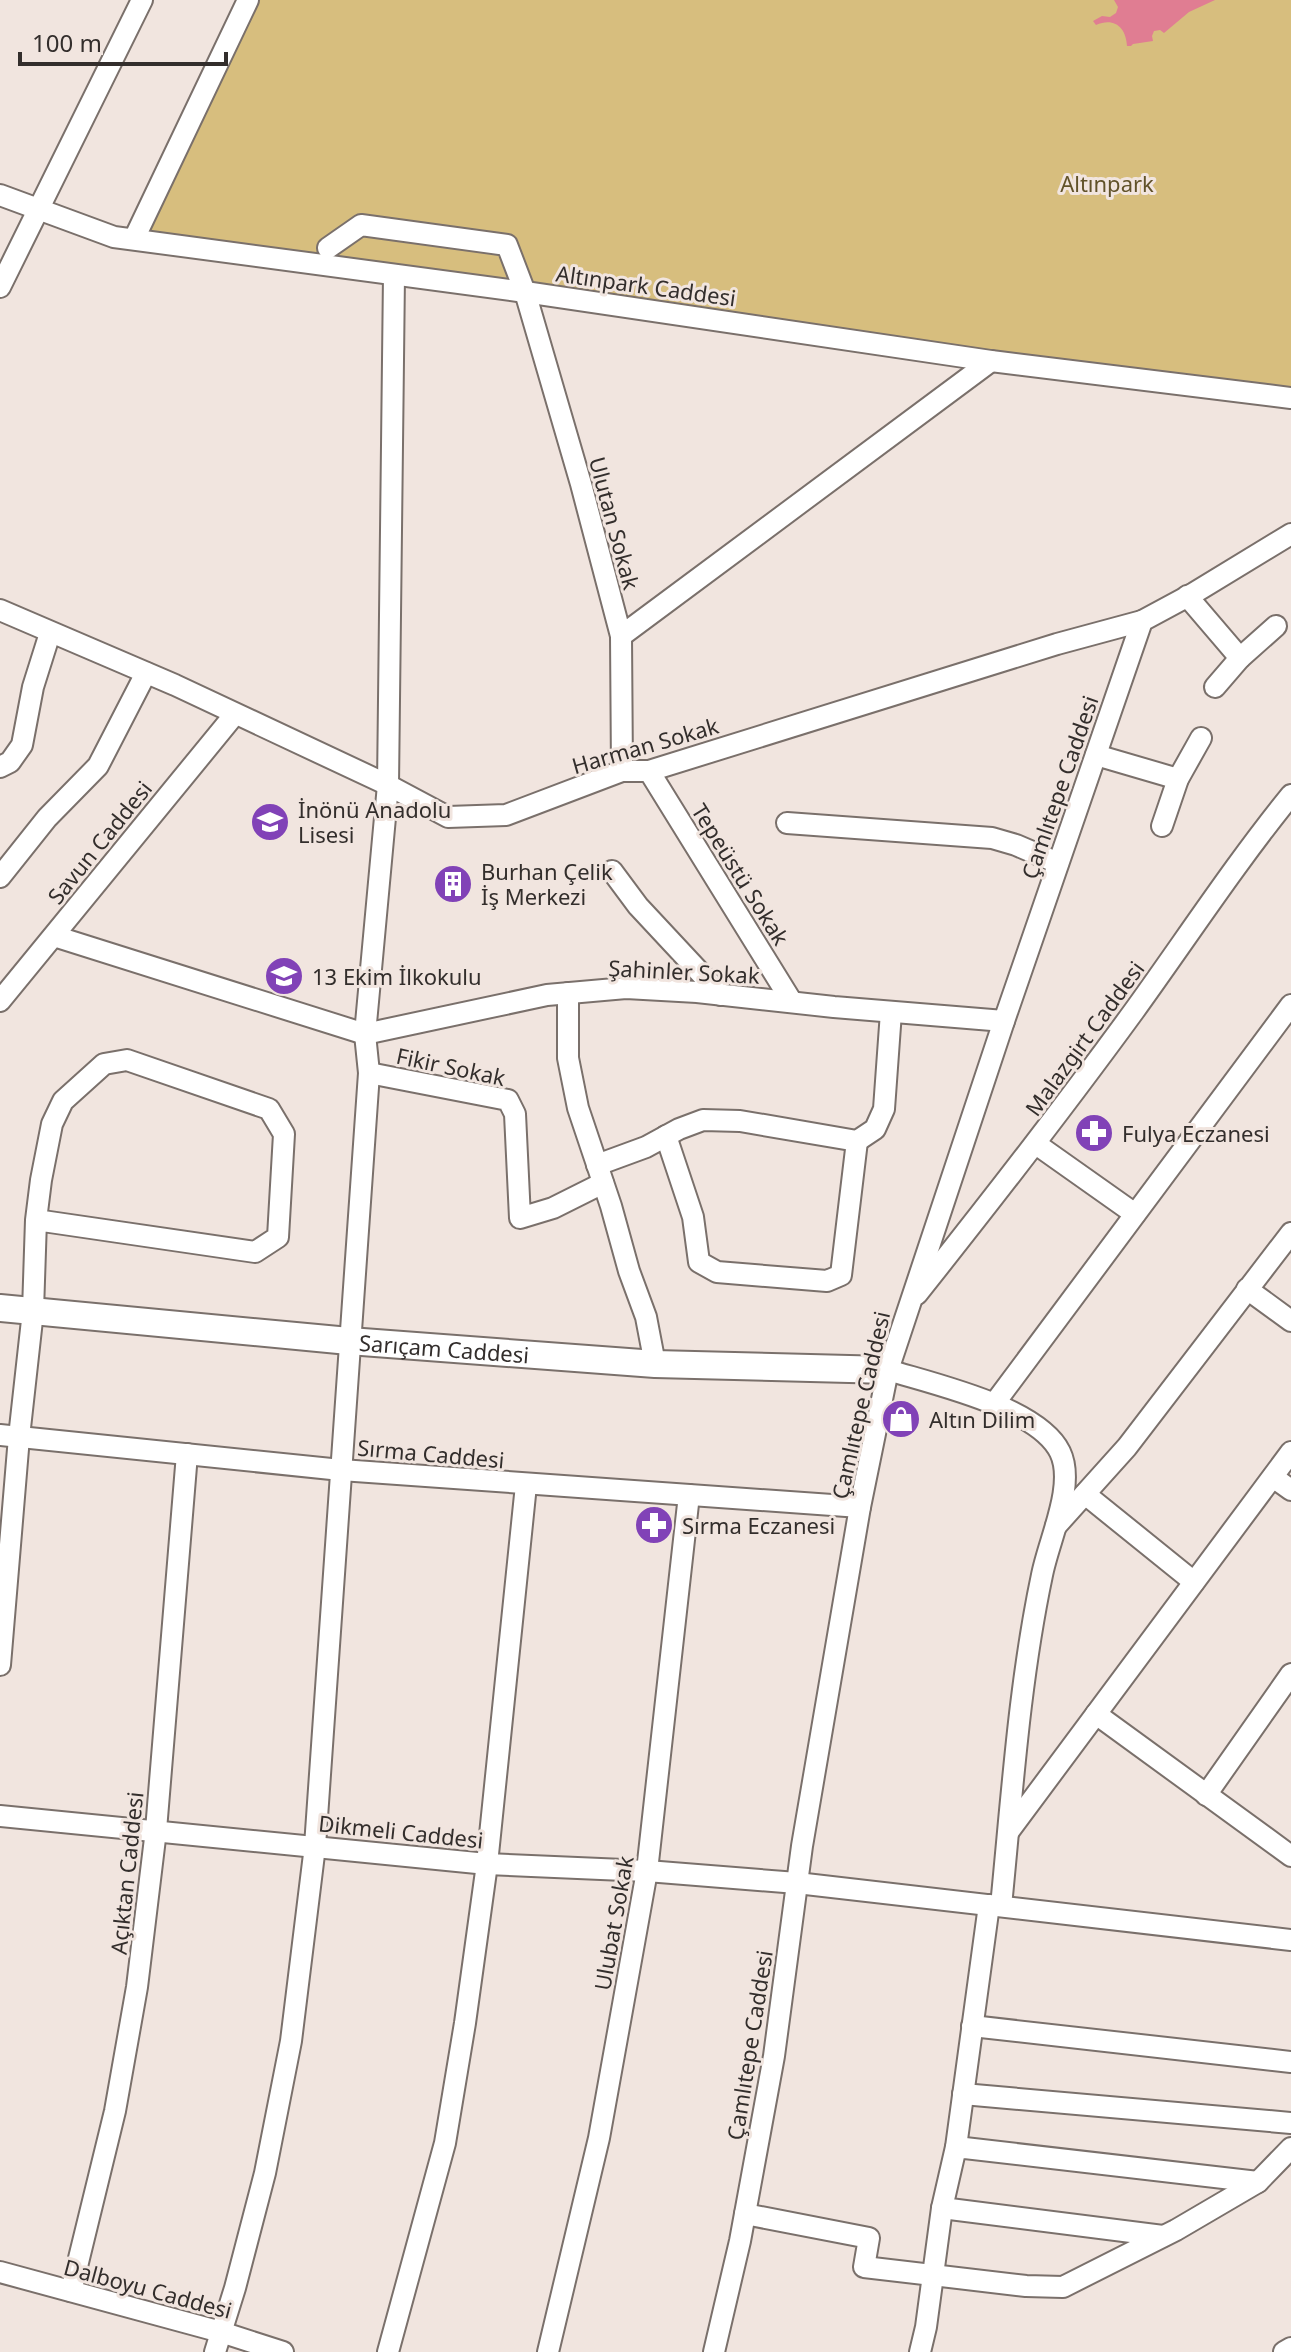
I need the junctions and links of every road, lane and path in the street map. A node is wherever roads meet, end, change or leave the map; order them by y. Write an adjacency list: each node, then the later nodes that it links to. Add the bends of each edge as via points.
1 (142, 0): 4 (street)
2 (248, 0): 5 (street)
3 (0, 195): 4 (street, Altınpark Caddesi)
4 (37, 208): 5 (street, Altınpark Caddesi, via 114,237); 8 (street)
5 (134, 239): 7 (street, Altınpark Caddesi)
6 (328, 248): 9 (street, Ulutan Sokak, via 361,225 507,245)
7 (394, 275): 9 (street, Altınpark Caddesi); 29 (street)
8 (0, 287)
9 (525, 292): 10 (street, Altınpark Caddesi); 18 (street, Ulutan Sokak)
10 (991, 361): 11 (street, Altınpark Caddesi); 18 (street)
11 (1291, 398)
12 (1291, 534): 13 (street)
13 (1187, 596): 15 (street); 19 (street)
14 (0, 610): 17 (street, Harman Sokak)
15 (1142, 621): 24 (street, Çamlıtepe Caddesi); 27 (street, Harman Sokak)
16 (1276, 626): 19 (street)
17 (50, 633): 20 (street, Harman Sokak); 25 (street, via 22,745)
18 (621, 636): 26 (street, Ulutan Sokak)
19 (1240, 658): 21 (street)
20 (146, 673): 22 (street, Harman Sokak); 35 (street, via 98,766)
21 (1215, 687)
22 (235, 714): 29 (street, Harman Sokak); 36 (street, Savun Caddesi)
23 (1201, 738): 28 (street)
24 (1096, 755): 28 (street); 33 (street, Çamlıtepe Caddesi)
25 (0, 767)
26 (622, 771): 27 (street, Harman Sokak); 29 (street, Harman Sokak, via 506,815 448,817)
27 (649, 771): 40 (street, Tepeüstü Sokak)
28 (1178, 779): 32 (street)
29 (388, 785): 44 (street)
30 (1291, 795): 48 (street, Malazgirt Caddesi)
31 (787, 823): 33 (street, via 992,838)
32 (1162, 826)
33 (1058, 863): 43 (street, Çamlıtepe Caddesi)
34 (612, 871): 38 (street)
35 (0, 877)
36 (54, 936): 39 (street, Savun Caddesi); 44 (street)
37 (568, 993): 38 (street, Şahinler Sokak, via 626,988); 44 (street, Şahinler Sokak); 49 (street, via 568,1058)
38 (721, 995): 40 (street, Şahinler Sokak)
39 (0, 1001)
40 (792, 1002): 42 (street, Şahinler Sokak)
41 (1291, 1005): 50 (street)
42 (891, 1012): 43 (street, Şahinler Sokak); 47 (street, via 884,1109 875,1129)
43 (1004, 1021): 54 (street, Çamlıtepe Caddesi)
44 (365, 1034): 45 (street)
45 (369, 1073): 49 (street, Fikir Sokak, via 508,1100 515,1114 520,1218 553,1208); 58 (street)
46 (666, 1136): 47 (street, via 703,1120); 47 (street, via 693,1217 699,1262 717,1272 827,1281 841,1275); 49 (street)
47 (857, 1141)
48 (1036, 1144): 50 (street); 54 (street, Malazgirt Caddesi)
49 (600, 1174): 59 (street, via 646,1317)
50 (1135, 1214): 61 (street)
51 (36, 1220): 51 (street, via 255,1252 278,1237 284,1134 269,1109 127,1060 104,1064 63,1101 52,1124); 56 (street)
52 (1291, 1233): 53 (street)
53 (1247, 1289): 57 (street); 69 (street)
54 (909, 1305): 60 (street, Çamlıtepe Caddesi)
55 (0, 1308): 56 (main road, Sarıçam Caddesi)
56 (33, 1311): 58 (main road, Sarıçam Caddesi); 62 (street)
57 (1291, 1321)
58 (349, 1341): 59 (main road, Sarıçam Caddesi); 65 (street)
59 (655, 1364): 60 (main road, Sarıçam Caddesi)
60 (888, 1370): 61 (street); 71 (street, Çamlıtepe Caddesi)
61 (994, 1404): 72 (street, via 1035,1424 1059,1450 1067,1478)
62 (9, 1436): 64 (street, Sırma Caddesi); 74 (street)
63 (1291, 1452): 66 (street)
64 (187, 1454): 65 (street, Sırma Caddesi); 79 (street, Açıktan Caddesi)
65 (341, 1470): 67 (street, Sırma Caddesi); 81 (street)
66 (1273, 1477): 68 (street); 73 (street)
67 (526, 1485): 70 (street, Sırma Caddesi); 83 (street)
68 (1291, 1490)
69 (1085, 1494): 72 (street); 73 (street)
70 (689, 1495): 71 (street, Sırma Caddesi); 84 (street, Ulubat Sokak)
71 (860, 1507): 85 (street, Çamlıtepe Caddesi)
72 (1054, 1529): 80 (street, via 1025,1677)
73 (1194, 1582): 76 (street)
74 (0, 1665)
75 (1291, 1674): 77 (street)
76 (1096, 1714): 77 (street); 80 (street)
77 (1206, 1795): 82 (street)
78 (0, 1816): 79 (street, Dikmeli Caddesi)
79 (156, 1830): 81 (street, Dikmeli Caddesi); 100 (street, Açıktan Caddesi, via 115,2111)
80 (1009, 1831): 86 (street)
81 (315, 1846): 83 (street, Dikmeli Caddesi); 101 (street, via 291,2041 265,2173)
82 (1291, 1856)
83 (487, 1864): 84 (street, Dikmeli Caddesi); 104 (street, via 445,2143)
84 (647, 1871): 85 (street, Dikmeli Caddesi); 105 (street, Ulubat Sokak, via 599,2138)
85 (797, 1883): 86 (street, Dikmeli Caddesi); 96 (street, Çamlıtepe Caddesi, via 774,2056)
86 (995, 1906): 87 (street, Dikmeli Caddesi); 88 (street)
87 (1291, 1940)
88 (972, 2026): 89 (street); 90 (street)
89 (1291, 2062)
90 (963, 2094): 91 (street); 92 (street)
91 (1291, 2123)
92 (956, 2147): 94 (street); 95 (street)
93 (1291, 2148): 94 (street)
94 (1258, 2182): 97 (street)
95 (942, 2208): 97 (street); 99 (street)
96 (745, 2214): 99 (street, via 869,2238 864,2267); 106 (street, Çamlıtepe Caddesi)
97 (1163, 2236): 99 (street, via 1063,2287)
98 (0, 2272): 100 (street, Dalboyu Caddesi)
99 (932, 2274): 107 (street)
100 (71, 2291): 101 (street, Dalboyu Caddesi)
101 (218, 2342): 103 (street, Dalboyu Caddesi)
102 (1291, 2348): 108 (street)
103 (283, 2352)
104 (388, 2352)
105 (548, 2352)
106 (714, 2352)
107 (920, 2352)
108 (1284, 2352)

